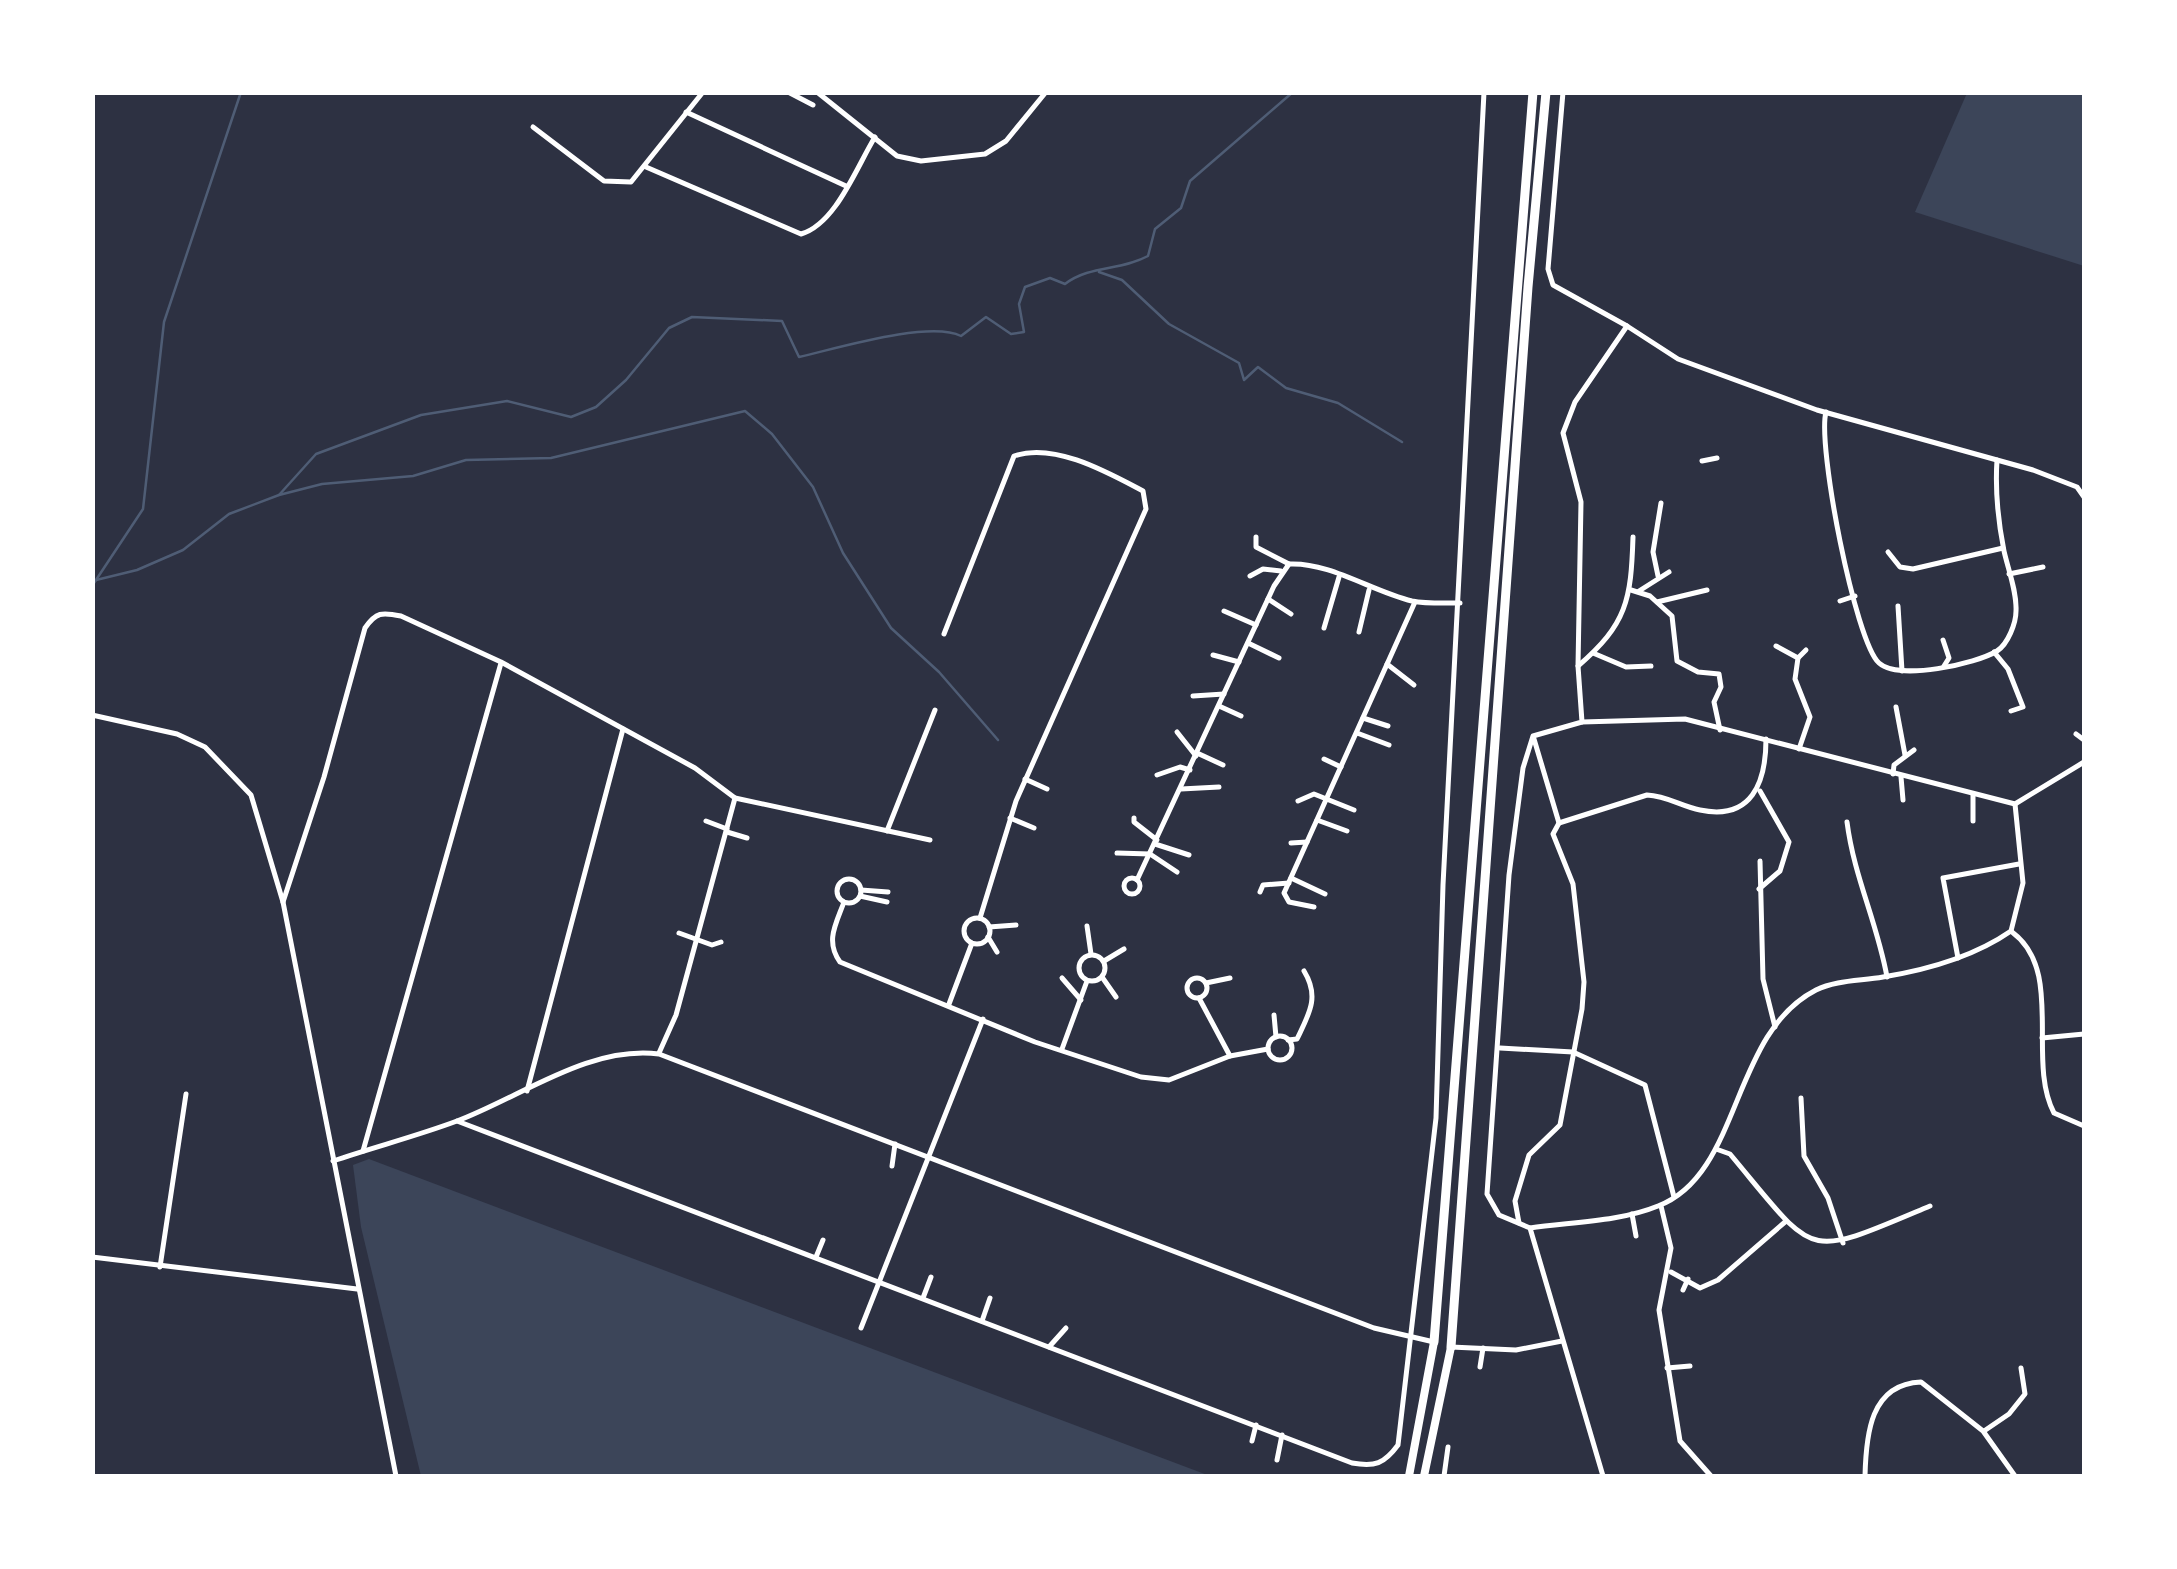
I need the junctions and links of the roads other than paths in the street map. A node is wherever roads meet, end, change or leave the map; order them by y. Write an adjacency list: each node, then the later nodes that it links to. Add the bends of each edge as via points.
1 (703, 92): 10 (street)
2 (788, 92): 9 (street)
3 (817, 92): 12 (street)
4 (1046, 92): 12 (street, via 1006,141 985,154 920,162 897,156)
5 (1484, 92): 42 (street)
6 (1533, 92): 219 (highway)
7 (1546, 92): 221 (highway)
8 (1562, 92): 15 (street, via 1548,269 1553,285)
9 (813, 105)
10 (686, 112): 13 (street); 14 (street)
11 (533, 127): 13 (street, via 614,185 630,182)
12 (875, 136): 14 (street)
13 (646, 166): 14 (street, via 801,234 829,214)
14 (846, 186)
15 (1627, 326): 16 (street, via 1678,360); 63 (street, via 1574,402 1563,433 1581,502)
16 (1826, 412): 19 (street); 37 (street, via 1825,472)
17 (1716, 458): 18 (street)
18 (1702, 460)
19 (1997, 460): 20 (street, via 2077,486); 24 (street)
20 (2084, 497)
21 (1662, 503): 32 (street, via 1653,552)
22 (1256, 536): 26 (street, via 1256,547)
23 (1633, 538): 35 (street)
24 (2004, 548): 25 (street, via 1912,570 1900,568); 30 (street)
25 (1888, 552)
26 (1289, 564): 28 (street); 33 (street, via 1313,564)
27 (2043, 567): 30 (street)
28 (1281, 571): 31 (street); 38 (street)
29 (1669, 572): 32 (street)
30 (2009, 574): 54 (street, via 2016,611 2009,636)
31 (1250, 576)
32 (1658, 576): 35 (street)
33 (1339, 577): 34 (street); 47 (street)
34 (1368, 587): 40 (street); 48 (street)
35 (1635, 590): 41 (street); 55 (street)
36 (1707, 590): 41 (street)
37 (1854, 596): 39 (street); 66 (street, via 1879,663)
38 (1268, 600): 45 (street); 46 (street)
39 (1840, 601)
40 (1415, 602): 42 (street); 62 (street)
41 (1657, 602): 80 (street, via 1676,627 1677,661 1719,674 1714,702)
42 (1460, 603): 218 (street, via 1436,1118)
43 (1898, 606): 66 (street)
44 (1224, 610): 46 (street)
45 (1291, 614)
46 (1256, 625): 51 (street)
47 (1324, 628)
48 (1359, 632)
49 (944, 634): 99 (street, via 1014,456 1035,449 1143,491 1146,509)
50 (1943, 640): 65 (street, via 1949,658)
51 (1248, 644): 57 (street); 60 (street)
52 (1776, 646): 58 (street)
53 (1806, 650): 58 (street)
54 (1994, 652): 65 (street); 73 (street, via 2020,696 2022,707)
55 (1594, 653): 63 (street); 64 (street, via 1626,667)
56 (1214, 655): 60 (street)
57 (1279, 658)
58 (1798, 658): 88 (street, via 1795,679 1810,716)
59 (501, 662): 79 (street); 140 (street, via 401,616 374,615 364,628); 190 (street)
60 (1239, 662): 68 (street)
61 (1914, 663): 66 (street)
62 (1387, 664): 67 (street); 76 (street)
63 (1578, 666): 77 (street)
64 (1652, 666)
65 (1944, 666): 66 (street)
66 (1906, 671)
67 (1414, 685)
68 (1224, 694): 69 (street); 70 (street)
69 (1194, 696)
70 (1219, 706): 75 (street); 90 (street)
71 (1896, 706): 91 (street)
72 (934, 710): 119 (street)
73 (2011, 711)
74 (92, 715): 140 (street, via 177,734 225,764 251,795)
75 (1241, 716)
76 (1363, 718): 78 (street); 82 (street)
77 (1582, 722): 80 (street, via 1685,719); 84 (street)
78 (1388, 726)
79 (623, 730): 105 (street); 183 (street)
80 (1720, 730): 85 (street)
81 (1177, 732): 90 (street)
82 (1357, 732): 87 (street); 95 (street)
83 (2076, 734): 86 (street)
84 (1533, 736): 117 (street); 177 (street, via 1509,875)
85 (1766, 739): 88 (street); 103 (street)
86 (2084, 740)
87 (1389, 745)
88 (1798, 749): 97 (street)
89 (1914, 750): 91 (street)
90 (1197, 754): 94 (street); 96 (street)
91 (1905, 755): 97 (street, via 1894,764)
92 (1324, 760): 95 (street)
93 (2084, 762): 109 (street)
94 (1223, 765)
95 (1341, 767): 106 (street)
96 (1190, 770): 98 (street); 102 (street)
97 (1896, 774): 104 (street); 108 (street, via 1904,782)
98 (1157, 775)
99 (1025, 779): 101 (street); 111 (street)
100 (1219, 787): 102 (street)
101 (1047, 789)
102 (1181, 789): 124 (street)
103 (1759, 790): 117 (street, via 1736,809 1701,810 1648,795); 135 (street, via 1788,842 1780,871)
104 (1974, 794): 109 (street); 114 (street)
105 (736, 798): 119 (street); 120 (street)
106 (1326, 798): 107 (street); 110 (street); 113 (street)
107 (1298, 800)
108 (1903, 800)
109 (2015, 804): 131 (street)
110 (1354, 810)
111 (1010, 818): 118 (street); 144 (street)
112 (1134, 818): 124 (street)
113 (1317, 820): 121 (street); 125 (street)
114 (1972, 820)
115 (706, 821): 120 (street)
116 (1847, 822): 160 (street, via 1853,869 1879,934)
117 (1559, 823): 180 (street, via 1553,834 1574,884 1584,982)
118 (1034, 828)
119 (887, 830): 123 (street)
120 (727, 831): 122 (street); 151 (street)
121 (1347, 831)
122 (747, 838)
123 (930, 840)
124 (1156, 842): 128 (street); 129 (street)
125 (1307, 842): 126 (street); 134 (street)
126 (1291, 843)
127 (1117, 853): 128 (street)
128 (1150, 854): 132 (street); 133 (street)
129 (1189, 855)
130 (1760, 861): 135 (street)
131 (2019, 864): 148 (street, via 2023,882); 157 (street, via 1943,878)
132 (1177, 872)
133 (1137, 880)
134 (1290, 880): 137 (street, via 1262,885); 139 (street); 143 (street, via 1288,902)
135 (1759, 889): 172 (street, via 1763,978)
136 (888, 892): 138 (street)
137 (1260, 892)
138 (861, 893): 141 (street); 141 (street, via 856,880 844,879 837,892); 142 (street)
139 (1325, 894)
140 (283, 902): 192 (street)
141 (844, 902): 169 (street, via 831,937 840,962)
142 (887, 902)
143 (1314, 908)
144 (980, 918): 147 (street); 153 (street, via 964,927)
145 (1016, 925): 147 (street)
146 (1087, 926): 156 (street)
147 (989, 927): 150 (street)
148 (2012, 932): 157 (street); 175 (street, via 2027,943 2037,967)
149 (679, 933): 151 (street)
150 (988, 937): 153 (street); 155 (street)
151 (697, 939): 152 (street); 181 (street)
152 (721, 942)
153 (972, 943): 169 (street)
154 (1124, 949): 158 (street)
155 (997, 952)
156 (1091, 954): 158 (street); 164 (street, via 1078,966)
157 (1958, 958): 160 (street)
158 (1104, 961): 161 (street)
159 (1304, 971): 176 (street, via 1314,1002 1297,1039)
160 (1887, 976): 172 (street, via 1816,990)
161 (1102, 977): 164 (street); 166 (street)
162 (1062, 978): 168 (street)
163 (1230, 978): 165 (street)
164 (1087, 980): 168 (street)
165 (1206, 983): 167 (street, via 1207,992); 167 (street, via 1195,978 1188,984 1190,996)
166 (1116, 996)
167 (1198, 998): 182 (street)
168 (1080, 1000): 178 (street)
169 (949, 1004): 171 (street)
170 (1274, 1015): 174 (street)
171 (983, 1019): 178 (street); 191 (street)
172 (1775, 1026): 189 (street)
173 (2084, 1034): 175 (street)
174 (1276, 1037): 176 (street); 179 (street)
175 (2042, 1038): 187 (street, via 2044,1094 2054,1113)
176 (1288, 1040): 179 (street, via 1286,1058 1274,1059)
177 (1500, 1048): 180 (street); 199 (street, via 1487,1194 1499,1216)
178 (1062, 1049): 182 (street, via 1140,1077 1169,1080)
179 (1268, 1049): 182 (street)
180 (1573, 1052): 194 (street, via 1645,1085); 199 (street, via 1560,1125 1529,1155 1516,1201)
181 (659, 1054): 183 (street, via 624,1052); 188 (street)
182 (1230, 1056)
183 (526, 1091): 186 (street)
184 (186, 1094): 206 (street)
185 (1801, 1098): 203 (street, via 1804,1156)
186 (457, 1121): 190 (street); 205 (street)
187 (2084, 1126)
188 (896, 1144): 191 (street); 193 (street)
189 (1714, 1149): 194 (street, via 1692,1186); 198 (street, via 1730,1154)
190 (363, 1151): 192 (street)
191 (930, 1157): 210 (street); 218 (street)
192 (333, 1161): 211 (street)
193 (892, 1166)
194 (1674, 1197): 195 (street)
195 (1662, 1206): 197 (street); 207 (street)
196 (1930, 1206): 203 (street)
197 (1632, 1214): 200 (street); 201 (street)
198 (1785, 1222): 203 (street, via 1822,1244); 209 (street, via 1718,1280 1700,1288)
199 (1520, 1224): 200 (street)
200 (1530, 1228): 220 (street)
201 (1636, 1236)
202 (824, 1240): 205 (street)
203 (1844, 1243)
204 (92, 1256): 206 (street)
205 (816, 1257): 210 (street)
206 (160, 1268): 211 (street)
207 (1670, 1271): 209 (street); 226 (street, via 1659,1310)
208 (931, 1277): 213 (street)
209 (1688, 1279): 212 (street)
210 (880, 1282): 213 (street); 216 (street)
211 (357, 1289): 234 (street)
212 (1683, 1290)
213 (923, 1298): 215 (street)
214 (990, 1298): 215 (street)
215 (982, 1321): 222 (street)
216 (861, 1328)
217 (1066, 1328): 222 (street)
218 (1410, 1337): 219 (street); 230 (street, via 1398,1445 1388,1459 1373,1466 1352,1463)
219 (1434, 1342): 235 (highway)
220 (1562, 1342): 223 (street); 238 (street)
221 (1452, 1346): 223 (street); 236 (highway)
222 (1049, 1347): 228 (street)
223 (1483, 1348): 224 (street)
224 (1480, 1366)
225 (1690, 1366): 226 (street)
226 (1667, 1368): 239 (street, via 1680,1440)
227 (2021, 1368): 229 (street, via 2025,1394)
228 (1256, 1425): 230 (street); 231 (street)
229 (1984, 1432): 240 (street, via 1921,1382 1901,1383 1879,1402 1866,1434); 241 (street)
230 (1282, 1435): 233 (street)
231 (1252, 1441)
232 (1448, 1447): 237 (street)
233 (1277, 1460)
234 (396, 1476)
235 (1409, 1476)
236 (1424, 1476)
237 (1444, 1476)
238 (1603, 1476)
239 (1711, 1476)
240 (1865, 1476)
241 (2015, 1476)

